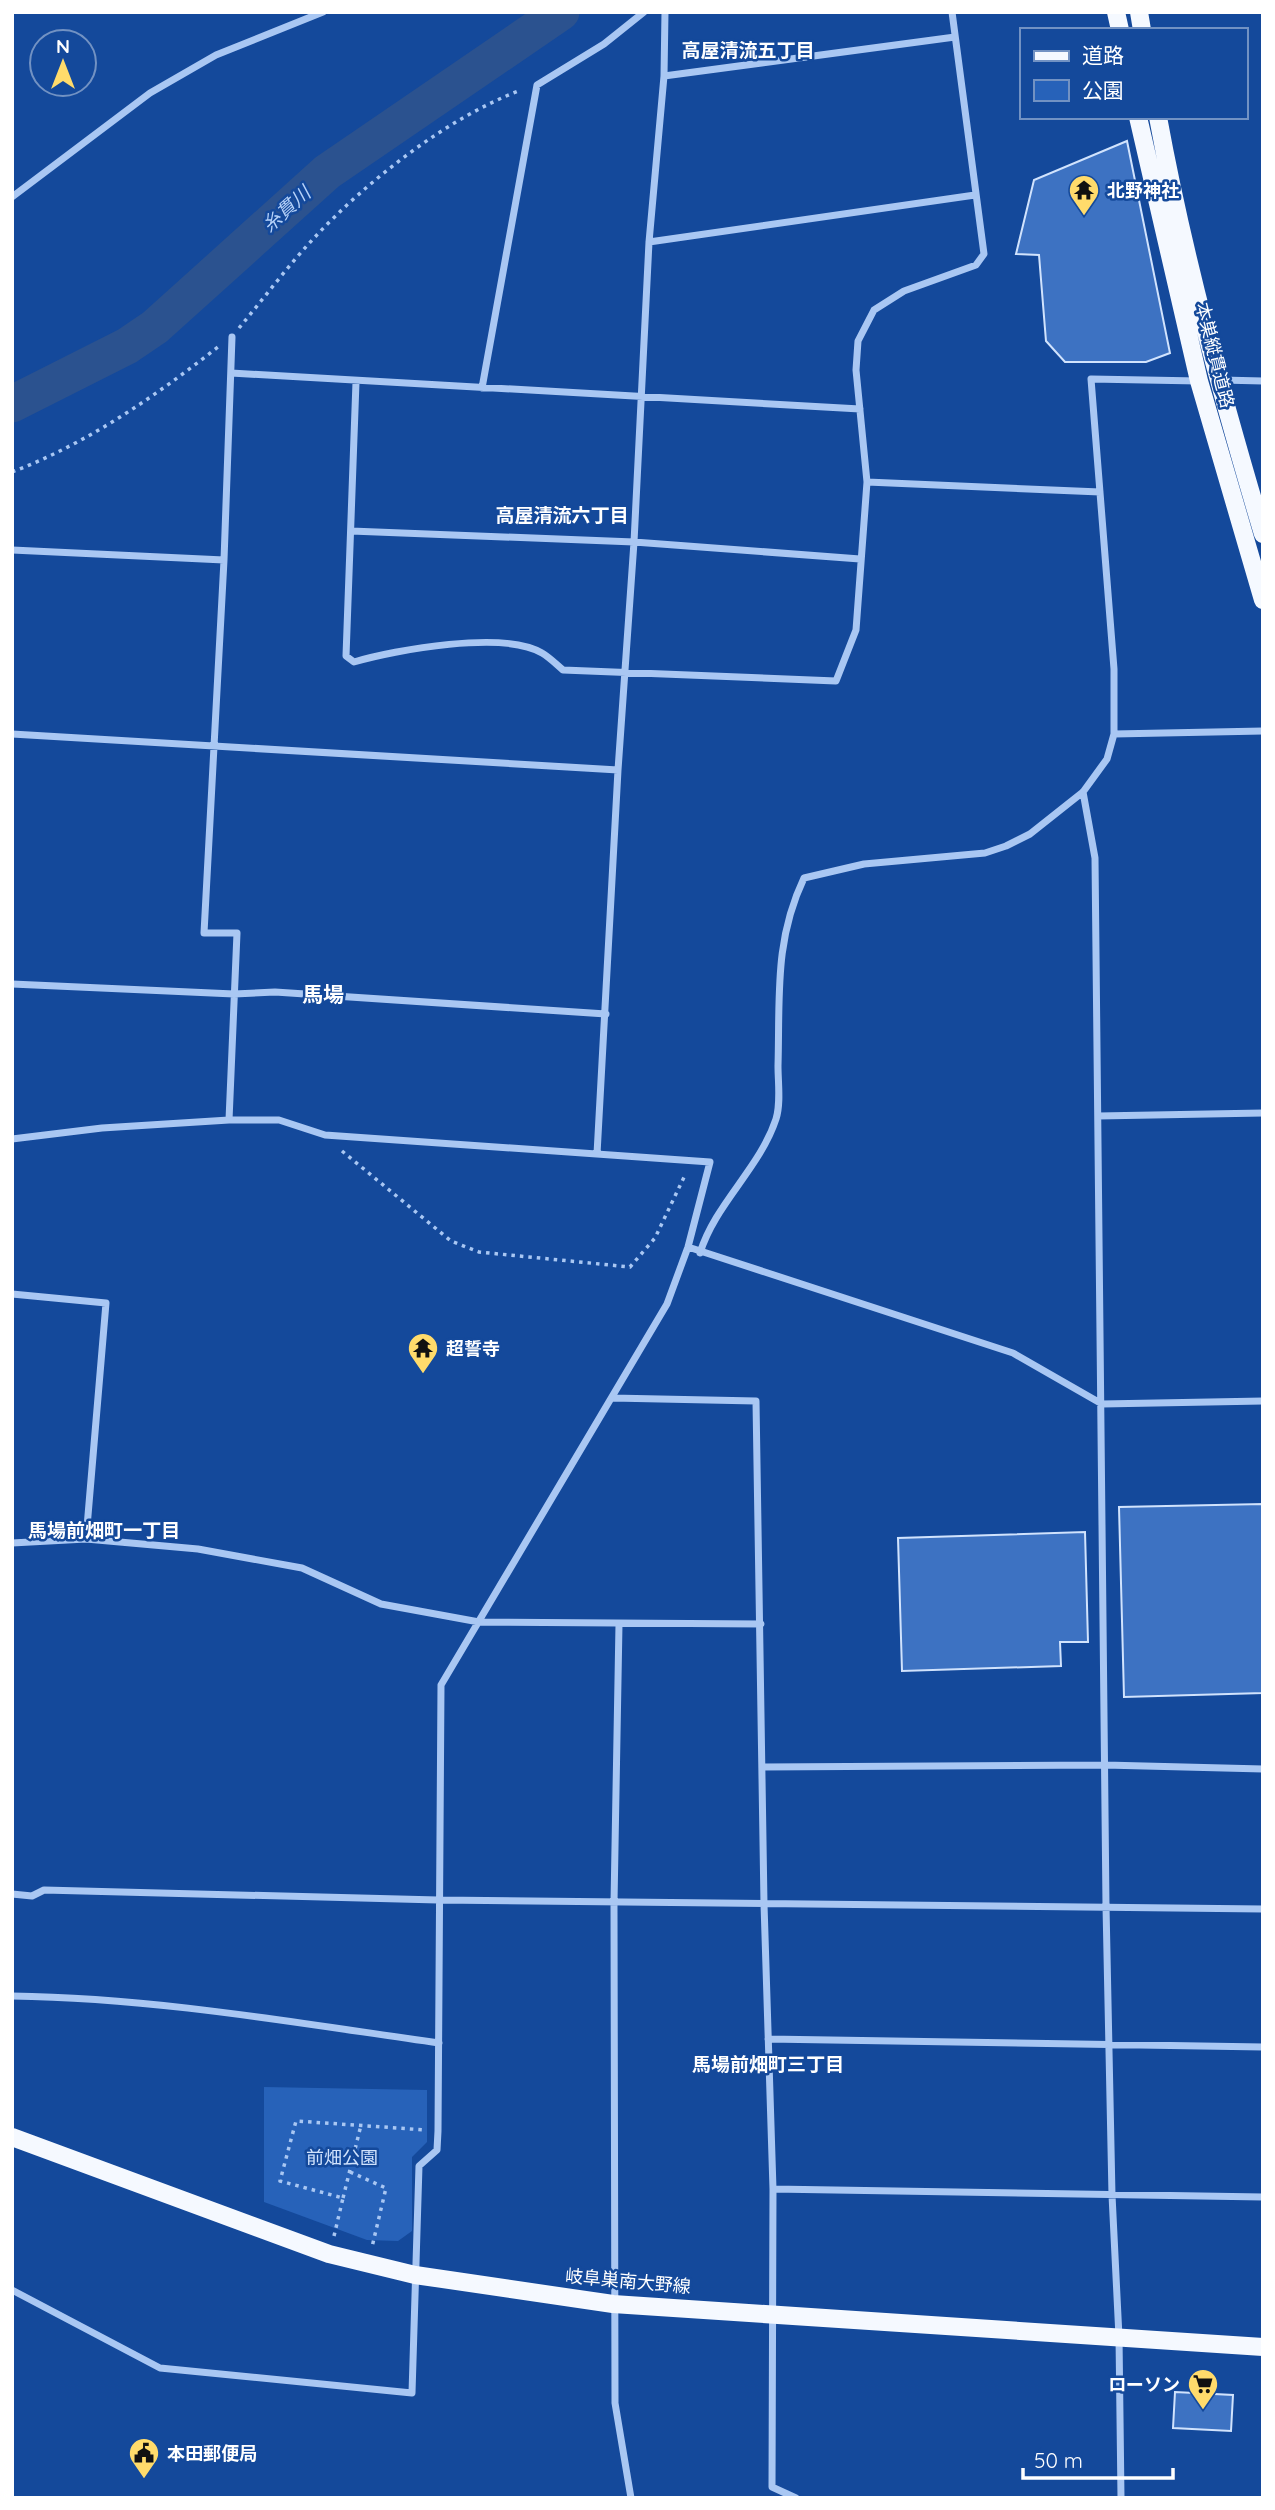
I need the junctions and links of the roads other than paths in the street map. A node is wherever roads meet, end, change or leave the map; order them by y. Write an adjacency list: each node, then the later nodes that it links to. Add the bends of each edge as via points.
1 (644, 12): 18 (street, via 604,44 537,85)
2 (665, 12): 6 (street)
3 (952, 12): 5 (street)
4 (322, 13): 10 (street, via 216,55 150,93)
5 (956, 37): 6 (street); 9 (street)
6 (664, 76): 11 (street)
7 (1138, 119): 15 (main road, 本巣縦貫道路)
8 (1158, 119): 14 (main road, 本巣縦貫道路)
9 (975, 195): 11 (street); 20 (street, via 984,254 976,265 904,291 874,310 858,341)
10 (12, 197)
11 (649, 242): 19 (street)
12 (232, 337): 13 (street)
13 (232, 373): 17 (street); 27 (street)
14 (1217, 380): 15 (street); 16 (street); 24 (main road, 本巣縦貫道路)
15 (1199, 381): 22 (street, via 1091,379); 29 (main road, 本巣縦貫道路)
16 (1263, 381)
17 (356, 382): 18 (street); 23 (street)
18 (482, 388): 19 (street)
19 (639, 395): 20 (street); 25 (street)
20 (860, 409): 21 (street)
21 (866, 482): 22 (street); 28 (street)
22 (1100, 492): 33 (street, via 1114,669)
23 (351, 531): 25 (street); 30 (street, via 346,656 354,662 388,652 487,641 540,651 563,670)
24 (1263, 534)
25 (634, 542): 28 (street); 30 (street)
26 (12, 550): 27 (street)
27 (224, 559): 34 (street)
28 (860, 559): 30 (street, via 856,630 836,681)
29 (1263, 600)
30 (624, 674): 35 (street)
31 (1263, 731): 33 (street)
32 (12, 734): 34 (street)
33 (1114, 734): 36 (street, via 1107,759)
34 (215, 746): 35 (street); 38 (street, via 204,933 237,933)
35 (618, 770): 39 (street)
36 (1083, 792): 41 (street, via 1095,858); 46 (street, via 1030,834 985,853 863,864 804,878 790,907 781,945 776,1118 747,1172 707,1230)
37 (12, 984): 38 (street)
38 (234, 994): 39 (street, via 275,992); 42 (street)
39 (606, 1014): 44 (street)
40 (1263, 1113): 41 (street)
41 (1098, 1116): 50 (street)
42 (229, 1120): 43 (street); 44 (street, via 279,1120 325,1135)
43 (12, 1139)
44 (597, 1154): 45 (street, via 710,1162)
45 (688, 1247): 46 (street); 48 (street, via 667,1304)
46 (700, 1253): 50 (street, via 1013,1353)
47 (12, 1294): 51 (street, via 106,1303)
48 (612, 1398): 53 (street); 55 (street, via 756,1401)
49 (1263, 1401): 50 (street)
50 (1102, 1404): 56 (street)
51 (86, 1539): 52 (street); 53 (street, via 198,1549 302,1568 381,1604)
52 (12, 1543)
53 (479, 1622): 54 (street); 60 (street, via 441,1685)
54 (619, 1624): 55 (street); 61 (street)
55 (761, 1624): 57 (street)
56 (1105, 1765): 57 (street); 58 (street); 63 (street)
57 (763, 1767): 62 (street)
58 (1263, 1769)
59 (12, 1894): 60 (street, via 32,1896 44,1890)
60 (438, 1900): 61 (street); 67 (street)
61 (614, 1903): 62 (street); 76 (street)
62 (764, 1905): 63 (street); 66 (street)
63 (1106, 1906): 64 (street); 68 (street)
64 (1263, 1909)
65 (12, 1996): 67 (street, via 173,2005)
66 (768, 2039): 68 (street); 71 (street)
67 (439, 2043): 74 (street, via 437,2150 419,2166)
68 (1110, 2045): 69 (street); 72 (street)
69 (1263, 2047)
70 (12, 2137): 74 (main road, 岐阜巣南大野線, via 329,2254)
71 (773, 2189): 72 (street); 77 (street)
72 (1112, 2195): 73 (street); 78 (street)
73 (1263, 2197)
74 (415, 2275): 75 (street, via 412,2393 160,2368); 76 (main road, 岐阜巣南大野線)
75 (12, 2290)
76 (613, 2304): 77 (main road, 岐阜巣南大野線); 80 (street, via 615,2403)
77 (774, 2313): 78 (main road, 岐阜巣南大野線); 81 (street, via 772,2487)
78 (1119, 2337): 79 (main road, 岐阜巣南大野線); 82 (street)
79 (1263, 2347)
80 (631, 2498)
81 (796, 2498)
82 (1121, 2498)

